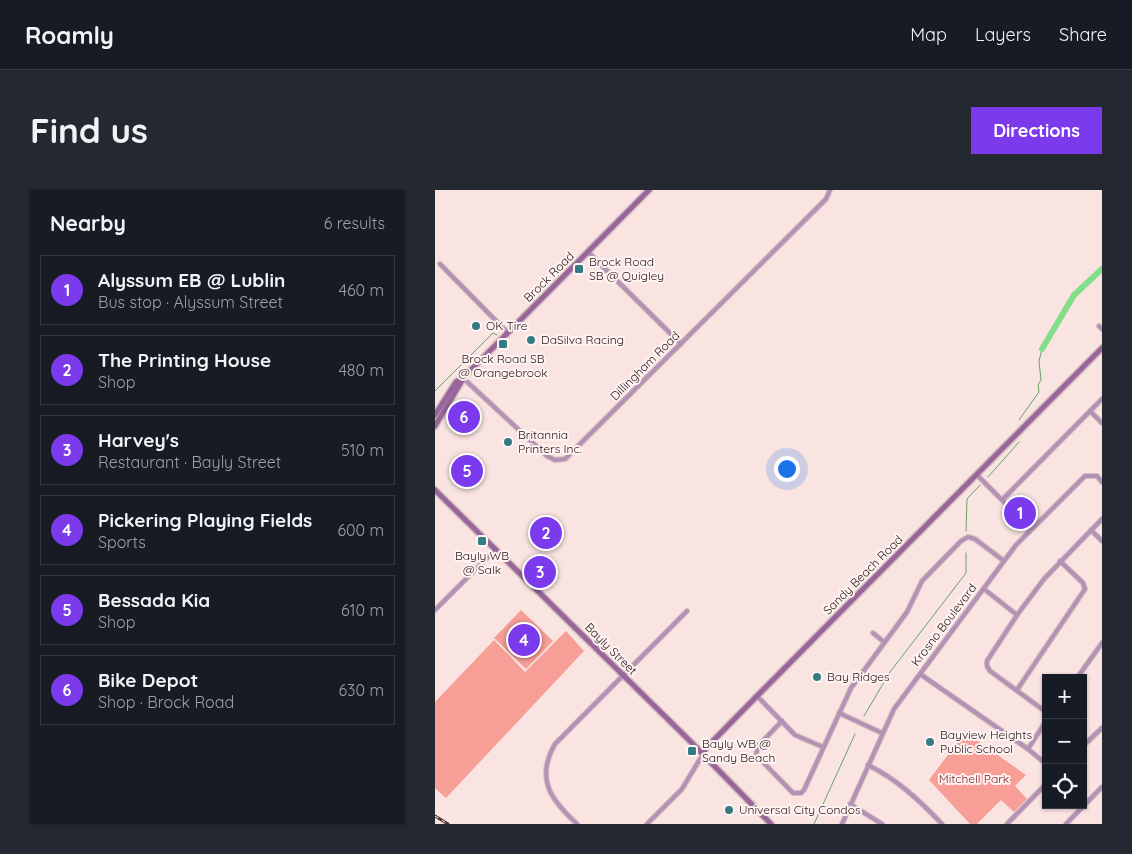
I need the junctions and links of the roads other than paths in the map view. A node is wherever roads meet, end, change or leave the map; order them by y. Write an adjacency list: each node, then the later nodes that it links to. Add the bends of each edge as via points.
1 (649, 190): 3 (main road, Brock Road)
2 (830, 190): 6 (street, Dillingham Road, via 826,199)
3 (588, 252): 5 (main road, Brock Road); 6 (street)
4 (440, 264): 5 (street)
5 (507, 332): 8 (main road, Brock Road)
6 (681, 344): 8 (street, Dillingham Road, via 565,459 555,460 547,456)
7 (1102, 348): 14 (main road, Sandy Beach Road)
8 (463, 378): 11 (main road, Brock Road, via 456,382); 13 (main road, Brock Road)
9 (1102, 399): 10 (street)
10 (1090, 411): 12 (street); 17 (street)
11 (435, 415)
12 (1102, 423)
13 (435, 426)
14 (977, 475): 17 (street); 36 (main road, Sandy Beach Road)
15 (1102, 482): 19 (street, Krosno Boulevard, via 1097,476 1085,476)
16 (435, 490): 22 (main road, Bayly Street)
17 (1002, 500): 19 (street)
18 (1102, 519): 20 (street)
19 (1031, 529): 23 (street, Krosno Boulevard)
20 (1091, 530): 21 (street); 24 (street)
21 (1102, 542)
22 (495, 549): 26 (street); 34 (main road, Bayly Street)
23 (1004, 561): 25 (street, Krosno Boulevard); 30 (street, via 975,539 964,538 922,580 907,612)
24 (1060, 561): 28 (street); 35 (street, via 1083,583 1085,589)
25 (984, 589): 28 (street); 32 (street, Krosno Boulevard)
26 (435, 610)
27 (687, 611): 34 (street)
28 (1017, 615): 35 (street, via 989,657 987,666)
29 (873, 634): 30 (street)
30 (884, 642): 38 (street, via 851,688)
31 (1102, 643): 33 (street)
32 (920, 674): 42 (street, Krosno Boulevard, via 894,709); 45 (street)
33 (1080, 674)
34 (622, 675): 46 (main road, Bayly Street); 52 (street, via 549,754 547,784 558,806)
35 (1017, 690): 37 (street)
36 (757, 696): 39 (street); 46 (main road, Sandy Beach Road)
37 (1042, 709)
38 (839, 713): 42 (street); 44 (street)
39 (782, 721): 44 (street, via 795,735); 44 (street, via 758,746 756,755 793,793 804,790)
40 (1042, 727): 45 (street)
41 (1102, 728): 43 (street)
42 (882, 732): 48 (street, Krosno Boulevard)
43 (1087, 742)
44 (823, 747)
45 (1028, 749): 47 (street)
46 (703, 754): 53 (street, Sandy Beach Road, via 683,789); 54 (main road, Bayly Street)
47 (1042, 761)
48 (868, 765): 51 (street, Krosno Boulevard); 57 (street, via 909,790)
49 (1102, 787): 59 (street)
50 (1042, 788): 58 (street)
51 (850, 804): 55 (street, Krosno Boulevard); 56 (street)
52 (577, 824)
53 (647, 824)
54 (771, 824)
55 (842, 824)
56 (882, 824)
57 (943, 824)
58 (1007, 824)
59 (1066, 824)

